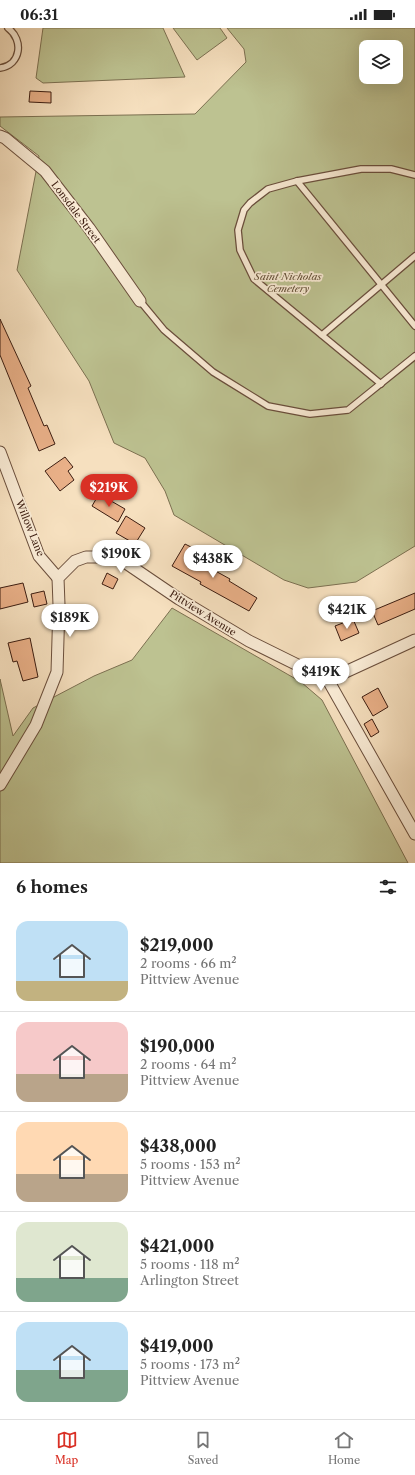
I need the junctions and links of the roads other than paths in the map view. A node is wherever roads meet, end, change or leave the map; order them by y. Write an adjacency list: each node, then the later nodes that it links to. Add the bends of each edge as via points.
1 (8, 28): 2 (lane, via 18,40 18,54 11,64)
2 (0, 68)
3 (0, 136): 8 (street, Lonsdale Street, via 45,171)
4 (415, 174): 5 (lane, via 391,169 361,170)
5 (297, 181): 7 (lane); 10 (lane, via 268,189 244,210 238,230 240,250 254,279)
6 (415, 256): 7 (lane)
7 (381, 285): 9 (lane); 10 (lane)
8 (140, 301): 12 (lane, via 164,330 213,372 268,406 310,414 348,410)
9 (415, 326)
10 (322, 335): 12 (lane)
11 (415, 356): 12 (lane)
12 (381, 384)
13 (0, 452): 14 (street, Willow Lane, via 39,556)
14 (58, 578): 16 (street, Pittview Avenue, via 75,561 86,557 114,557 248,641); 17 (street, via 57,672 36,725)
15 (415, 640): 16 (street)
16 (328, 680): 18 (street)
17 (0, 785)
18 (415, 834)

